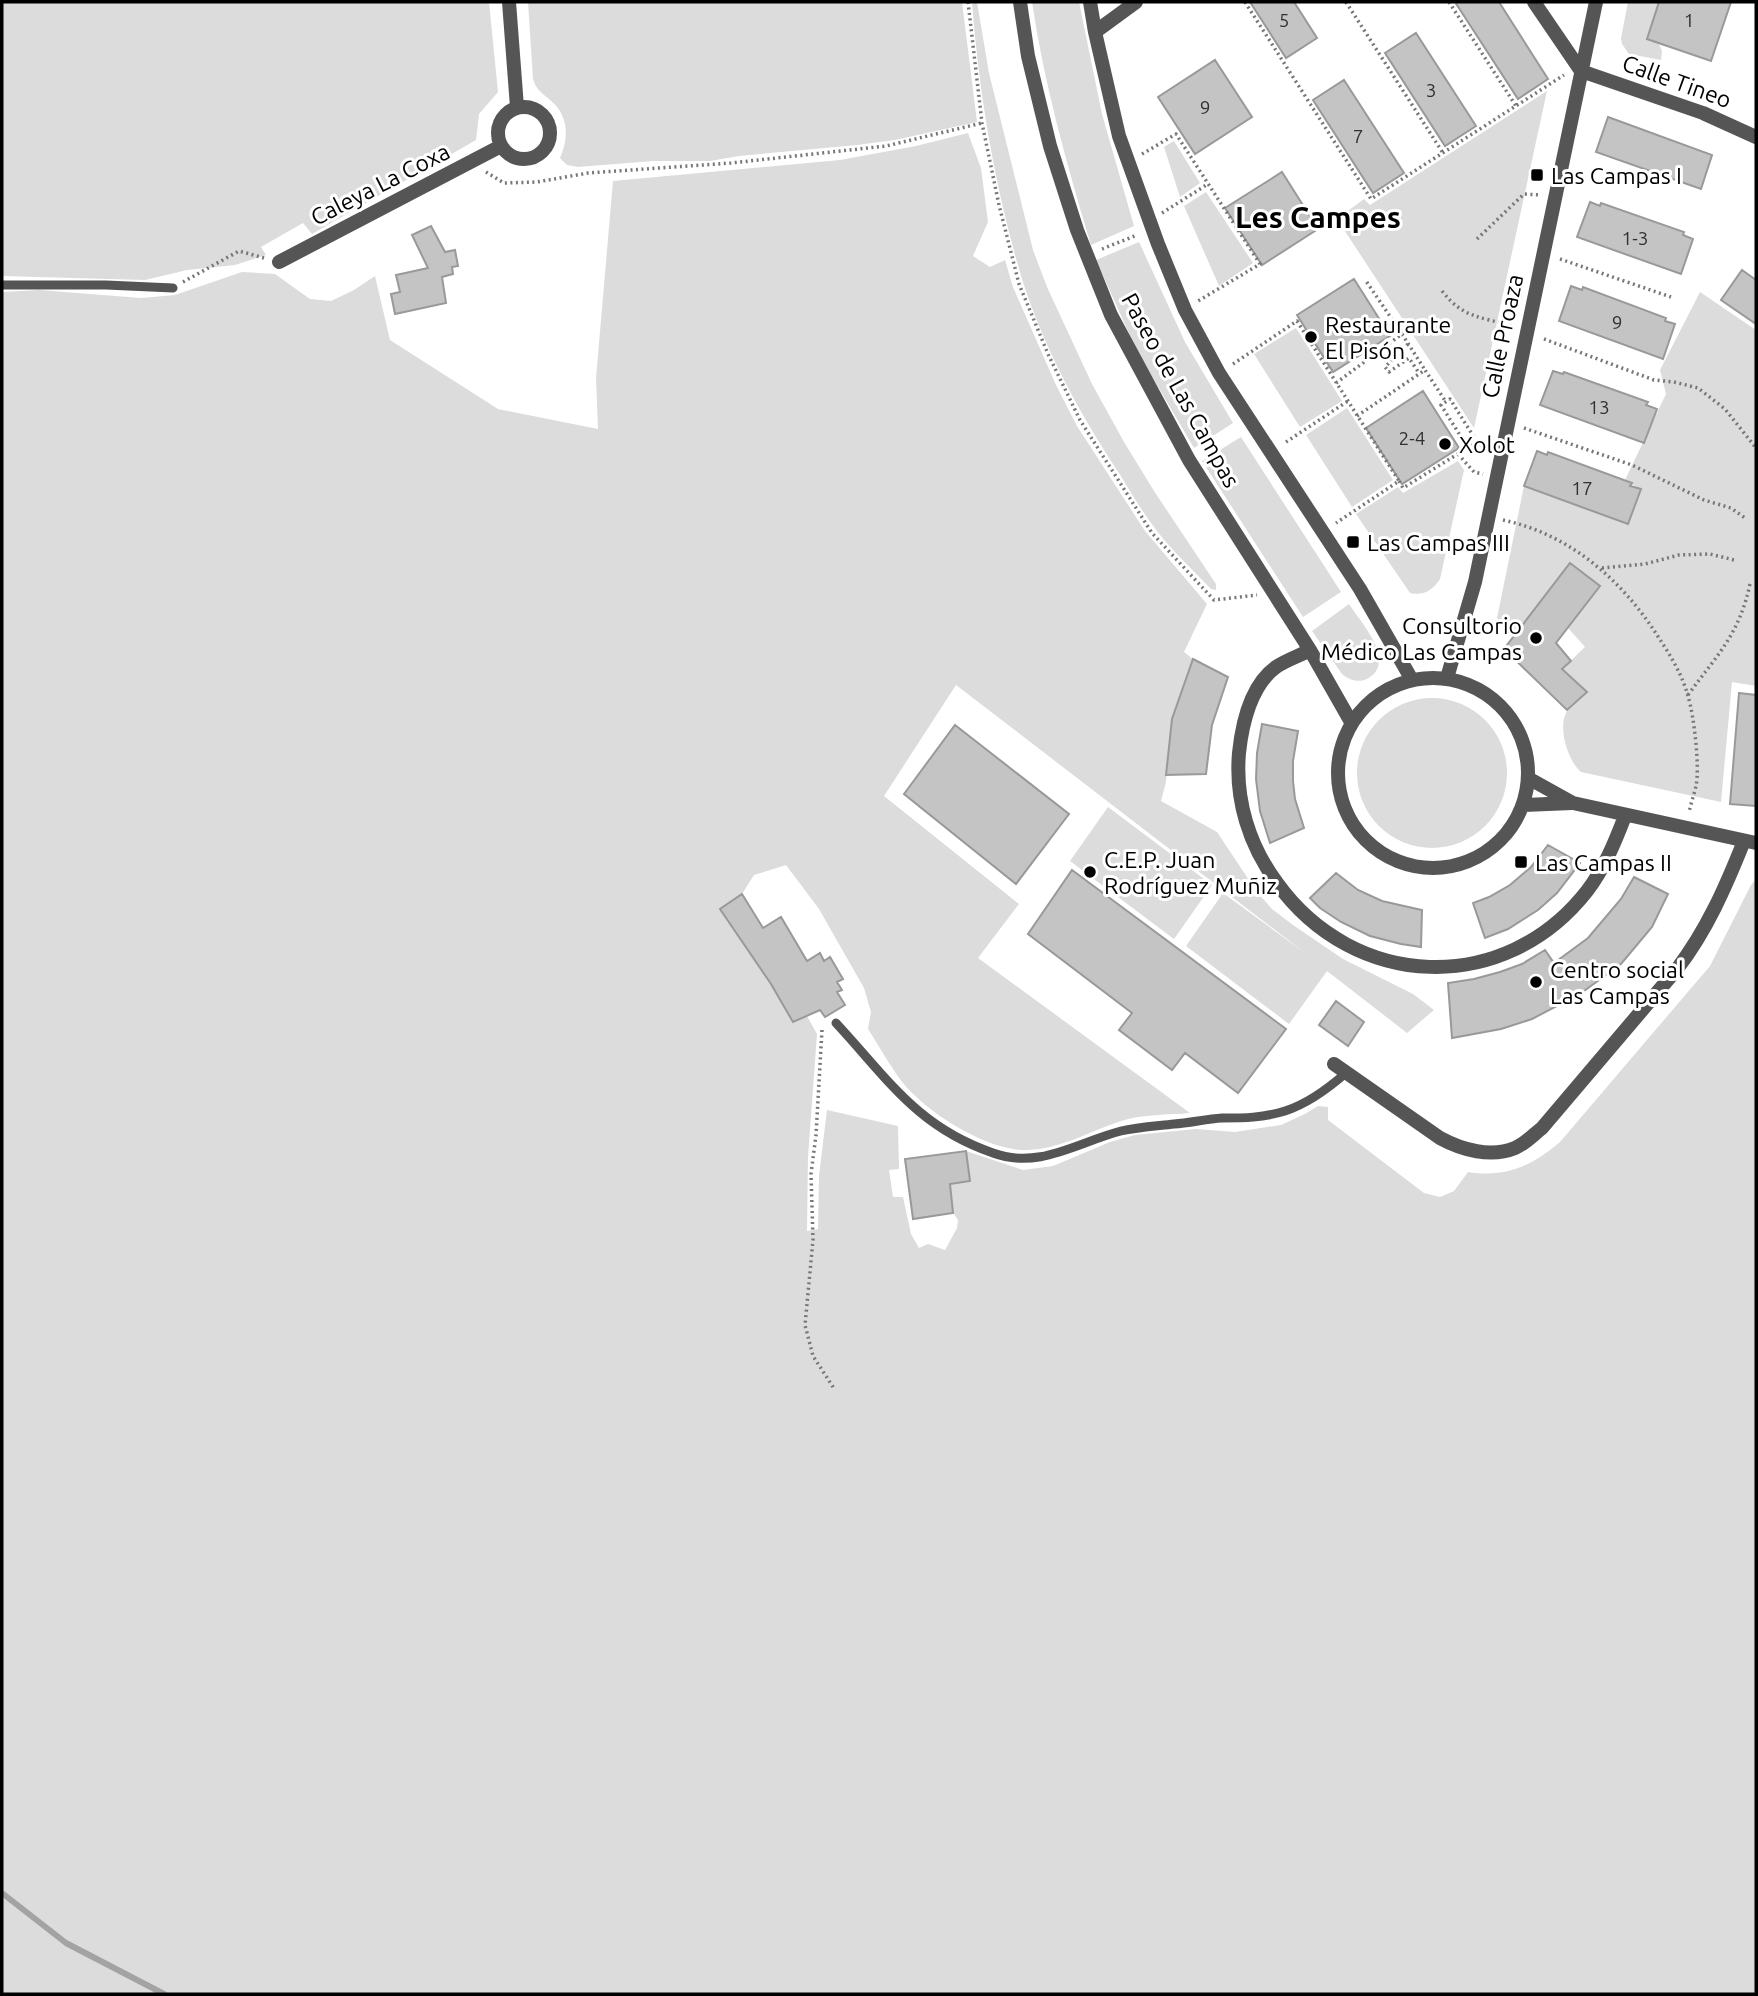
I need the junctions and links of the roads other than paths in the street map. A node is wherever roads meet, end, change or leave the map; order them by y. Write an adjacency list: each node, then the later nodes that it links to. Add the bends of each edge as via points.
1 (509, 2): 9 (street)
2 (1020, 2): 15 (street, Paseo de Las Campas, via 1050,146 1111,315 1189,460)
3 (1090, 2): 7 (street, Paseo de Las Campas)
4 (1136, 2): 7 (street)
5 (1534, 2): 8 (street)
6 (1596, 2): 8 (street, Calle Proaza)
7 (1095, 32): 17 (street, Paseo de Las Campas, via 1119,136 1185,310 1219,373)
8 (1579, 69): 10 (street, Calle Tineo); 16 (street, Calle Proaza, via 1475,582)
9 (517, 107): 11 (street, via 502,118 498,128); 11 (street, via 542,114 550,130 547,146 524,159 513,157)
10 (1756, 136)
11 (501, 146): 12 (street, Caleya La Coxa)
12 (279, 262)
13 (2, 285): 14 (lane)
14 (173, 288)
15 (1310, 650): 18 (street, Paseo de Las Campas); 22 (street, via 1276,668 1255,694 1240,743 1240,796 1254,845 1276,882 1310,920 1349,947 1383,961 1421,967 1472,963 1521,946 1586,892 1602,869)
16 (1447, 678): 17 (street); 19 (street, via 1489,695 1513,718 1526,752)
17 (1412, 680): 18 (street, via 1380,693)
18 (1351, 722): 21 (street, via 1340,751 1339,793 1358,832 1392,859 1411,867 1464,863 1493,847)
19 (1528, 778): 20 (street); 21 (street)
20 (1573, 803): 21 (street); 22 (street)
21 (1523, 805)
22 (1625, 816): 23 (street)
23 (1750, 842): 26 (street, via 1695,947 1678,970 1542,1128 1514,1149 1486,1152 1456,1146)
24 (836, 1023): 26 (lane, via 898,1094 927,1119 978,1148 1025,1159 1049,1156 1122,1130 1249,1119 1286,1111 1325,1092)
25 (1334, 1064): 26 (street)
26 (1347, 1072)

